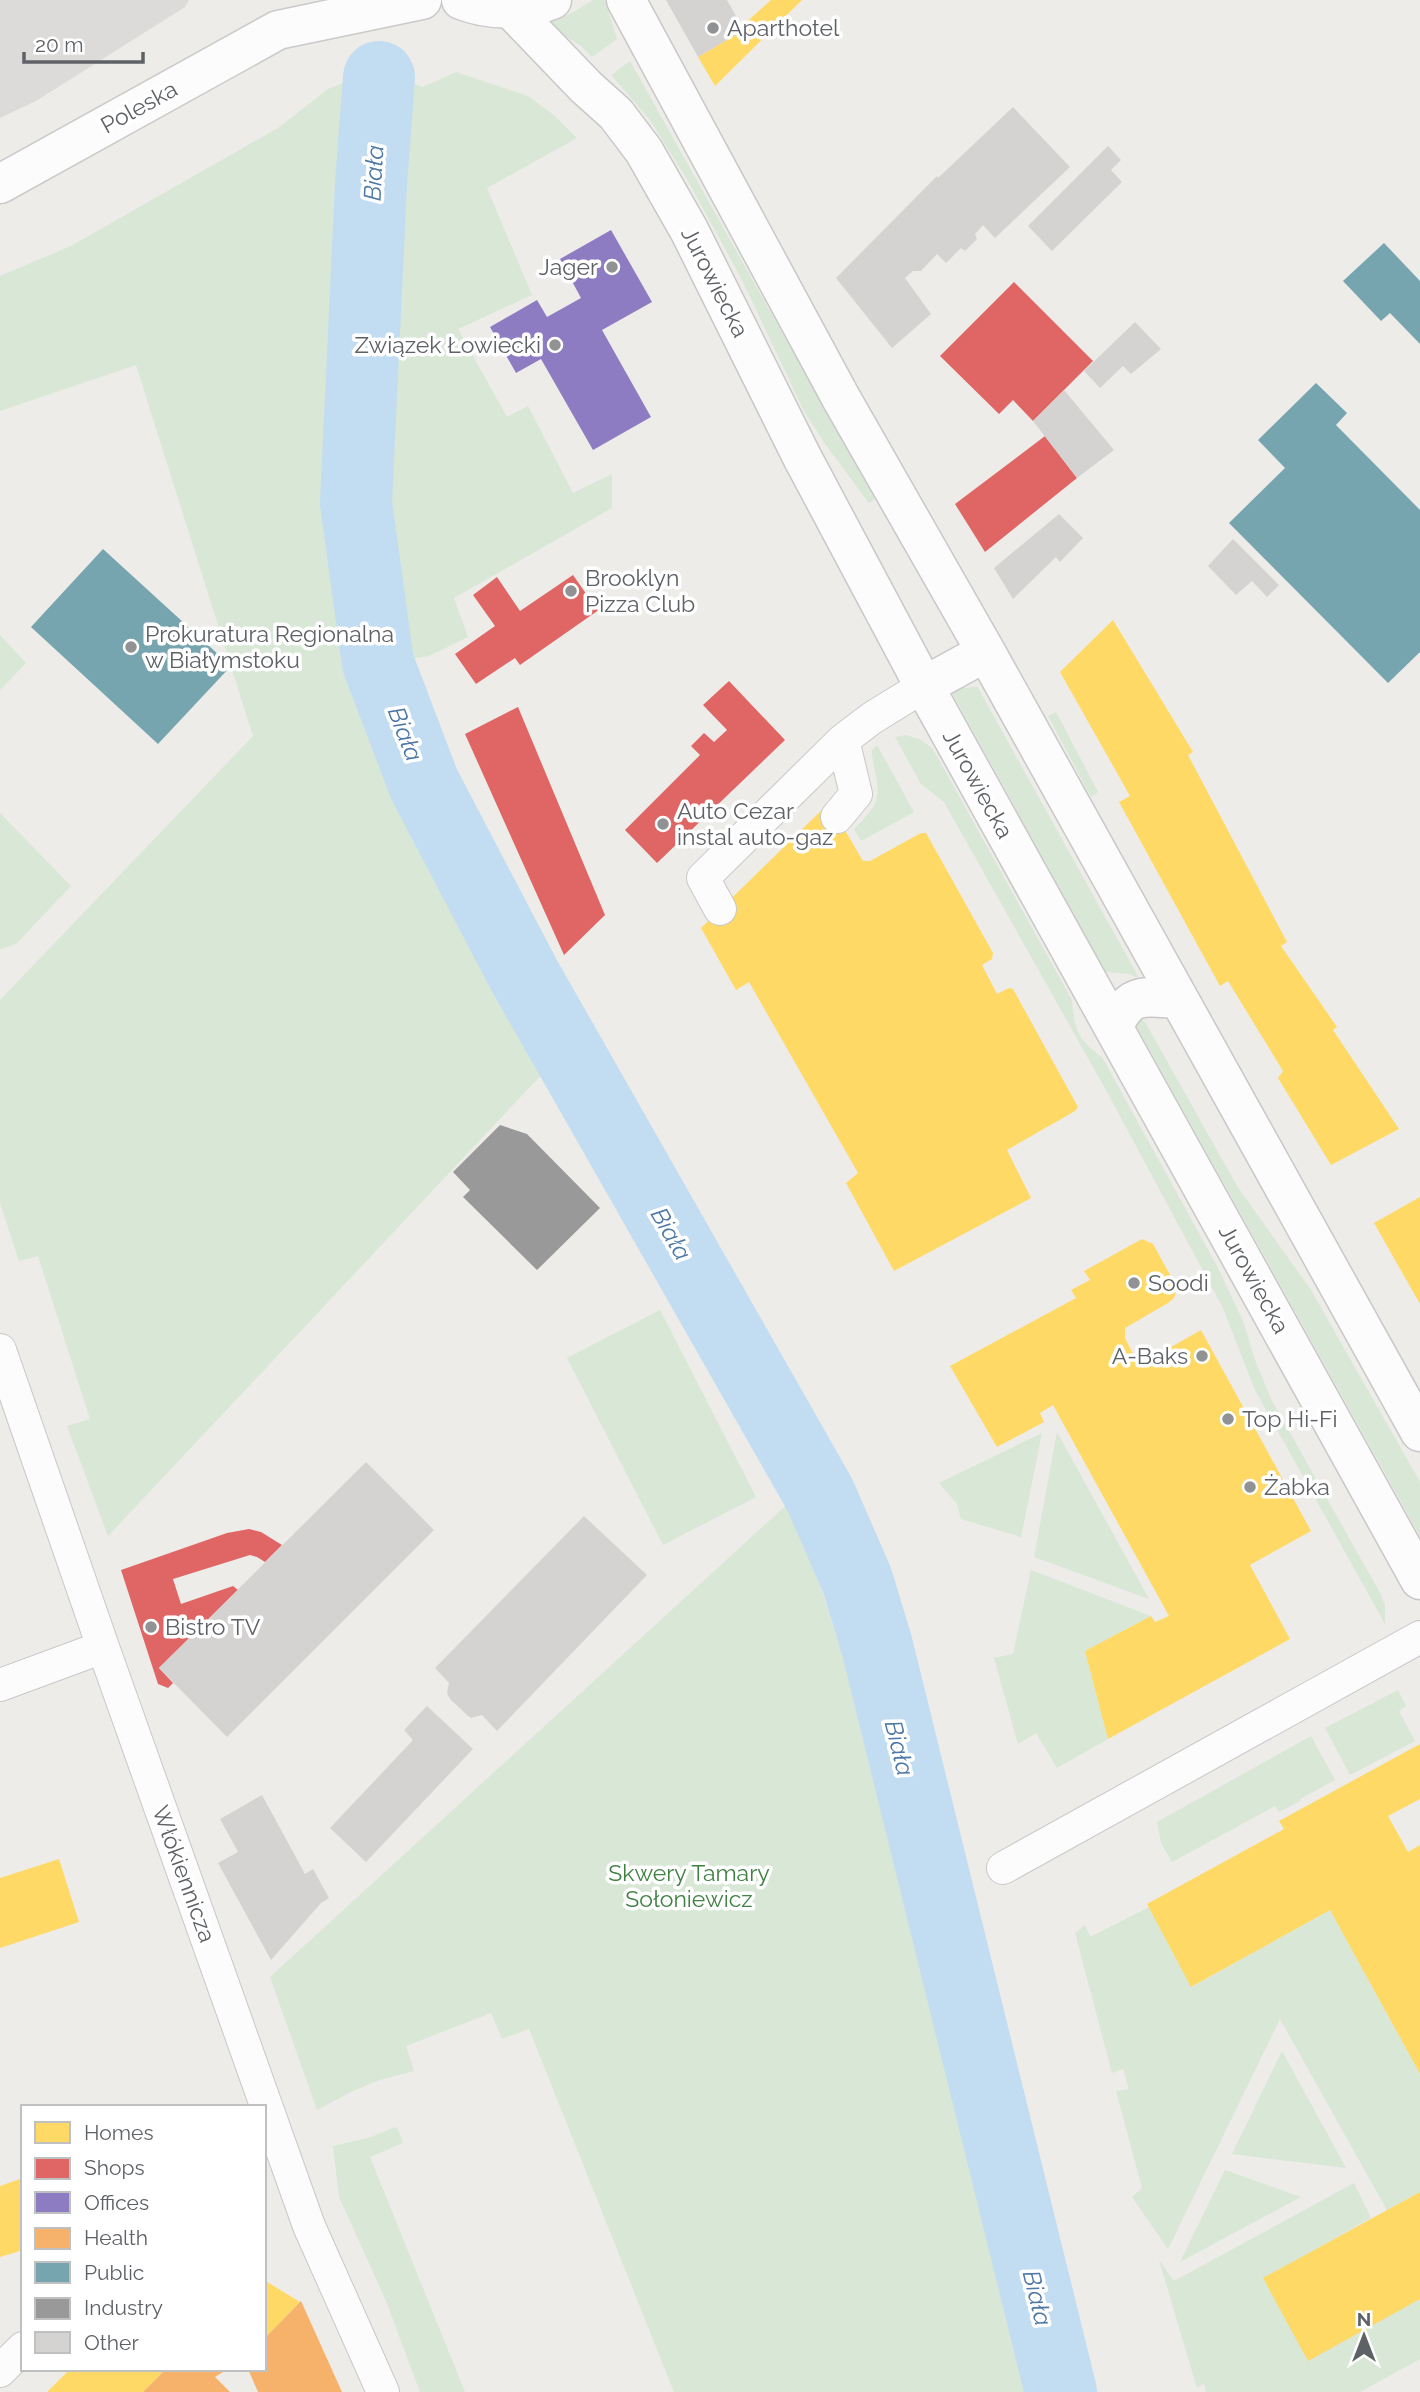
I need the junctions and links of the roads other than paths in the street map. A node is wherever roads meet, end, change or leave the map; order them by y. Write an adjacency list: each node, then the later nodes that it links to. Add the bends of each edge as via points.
1 (422, 0): 6 (street, Poleska)
2 (461, 0): 5 (street)
3 (552, 0): 5 (street)
4 (626, 0): 8 (street, via 841,398)
5 (511, 9): 9 (street, Jurowiecka, via 616,114 644,151)
6 (289, 15): 7 (street, Poleska)
7 (0, 184)
8 (986, 652): 9 (street); 13 (street)
9 (924, 686): 10 (street); 14 (street, Jurowiecka)
10 (844, 740): 11 (street, via 856,794); 12 (street, via 703,878)
11 (837, 817)
12 (720, 909)
13 (1178, 999): 14 (street, via 1139,998 1125,1005); 16 (street)
14 (1114, 1027): 17 (street, Jurowiecka)
15 (0, 1350): 19 (street, Włókiennicza)
16 (1420, 1432)
17 (1420, 1580)
18 (1420, 1637): 21 (street)
19 (103, 1647): 20 (street); 22 (street, Włókiennicza)
20 (0, 1685)
21 (1003, 1868)
22 (257, 2105)
23 (266, 2133): 24 (street, Włókiennicza)
24 (274, 2157): 27 (street, Włókiennicza)
25 (21, 2350): 26 (street)
26 (0, 2371)
27 (383, 2392)

